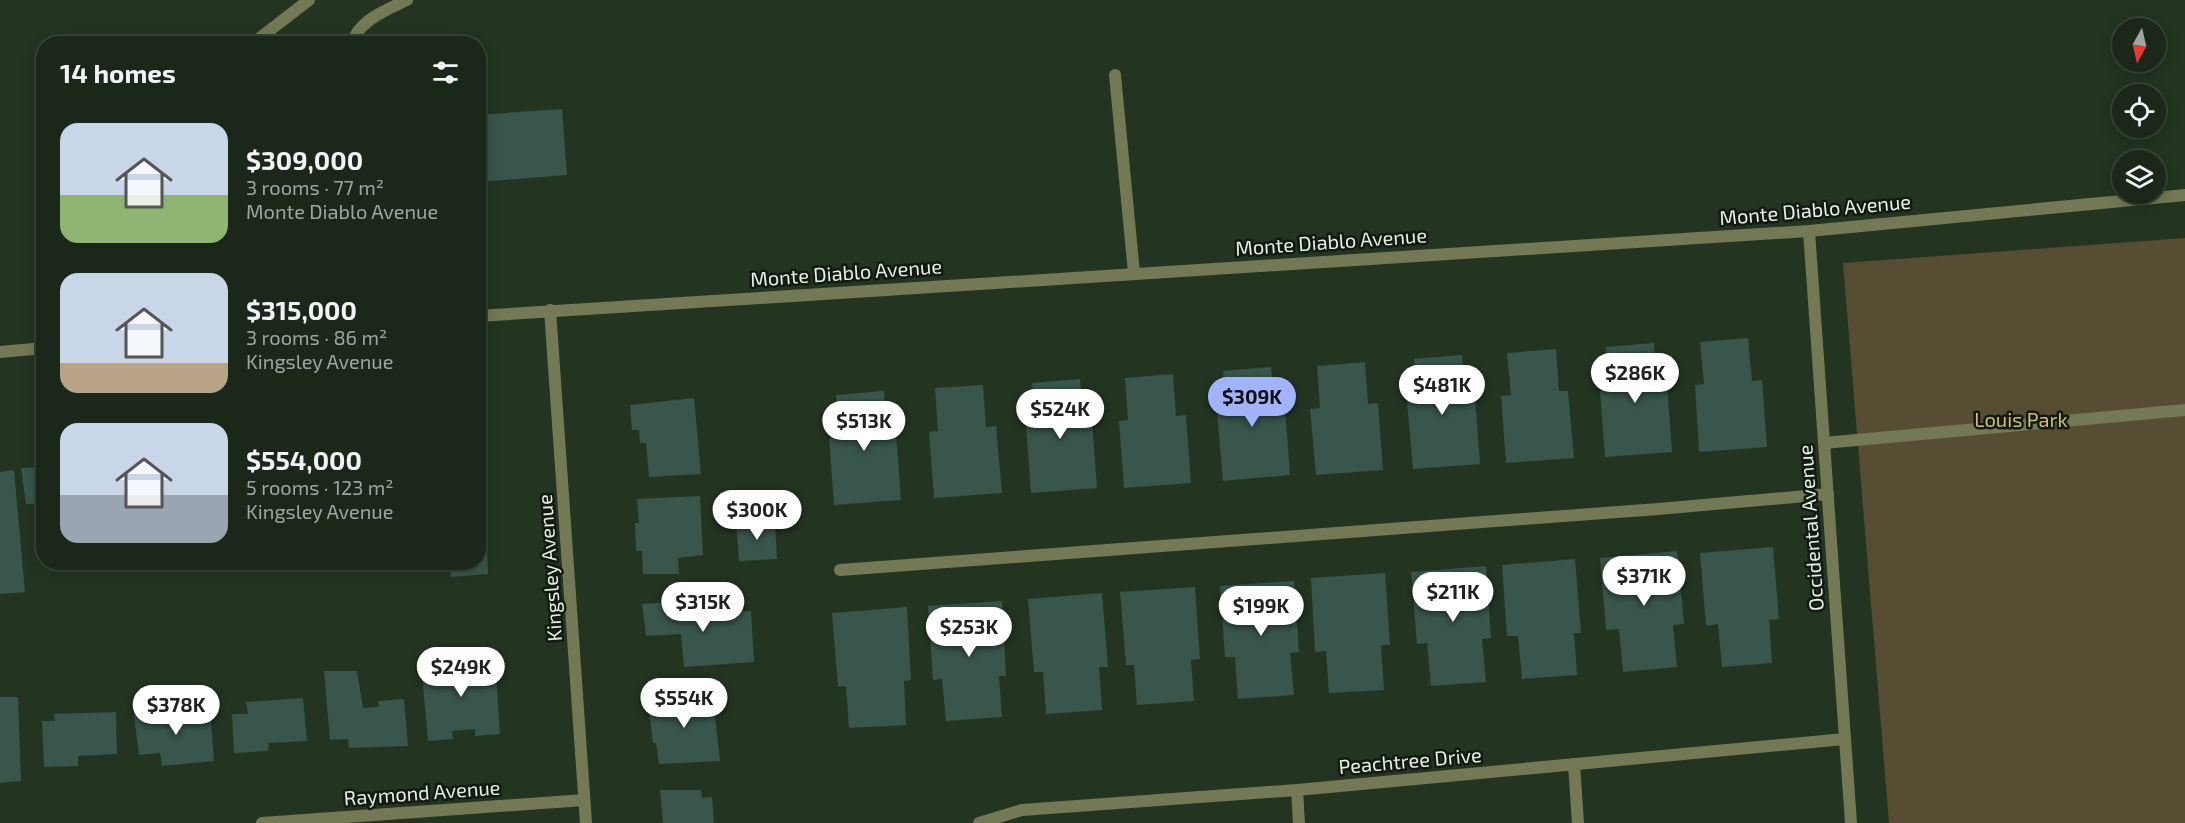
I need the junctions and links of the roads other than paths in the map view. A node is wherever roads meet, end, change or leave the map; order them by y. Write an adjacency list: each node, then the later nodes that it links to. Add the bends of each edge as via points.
1 (309, 0): 3 (street)
2 (408, 0): 4 (street, via 378,14)
3 (262, 36)
4 (354, 36)
5 (1115, 75): 8 (street)
6 (2185, 195): 7 (street, Monte Diablo Avenue)
7 (1809, 231): 8 (street, Monte Diablo Avenue); 14 (street, Occidental Avenue)
8 (1134, 273): 9 (street, Monte Diablo Avenue)
9 (550, 310): 10 (street, Monte Diablo Avenue); 20 (street, Kingsley Avenue)
10 (486, 315)
11 (36, 349): 12 (street)
12 (0, 352)
13 (2185, 410): 14 (street)
14 (1824, 443): 15 (street, Occidental Avenue)
15 (1828, 494): 16 (street); 17 (street, Occidental Avenue)
16 (840, 570)
17 (1845, 739): 18 (street, Peachtree Drive); 26 (street, Occidental Avenue)
18 (1574, 764): 19 (street, Peachtree Drive); 25 (street)
19 (1297, 790): 23 (street, Peachtree Drive, via 1022,810); 24 (street)
20 (584, 800): 21 (street, Raymond Avenue); 22 (street, Kingsley Avenue)
21 (262, 823)
22 (586, 823)
23 (980, 823)
24 (1299, 823)
25 (1578, 823)
26 (1851, 823)

